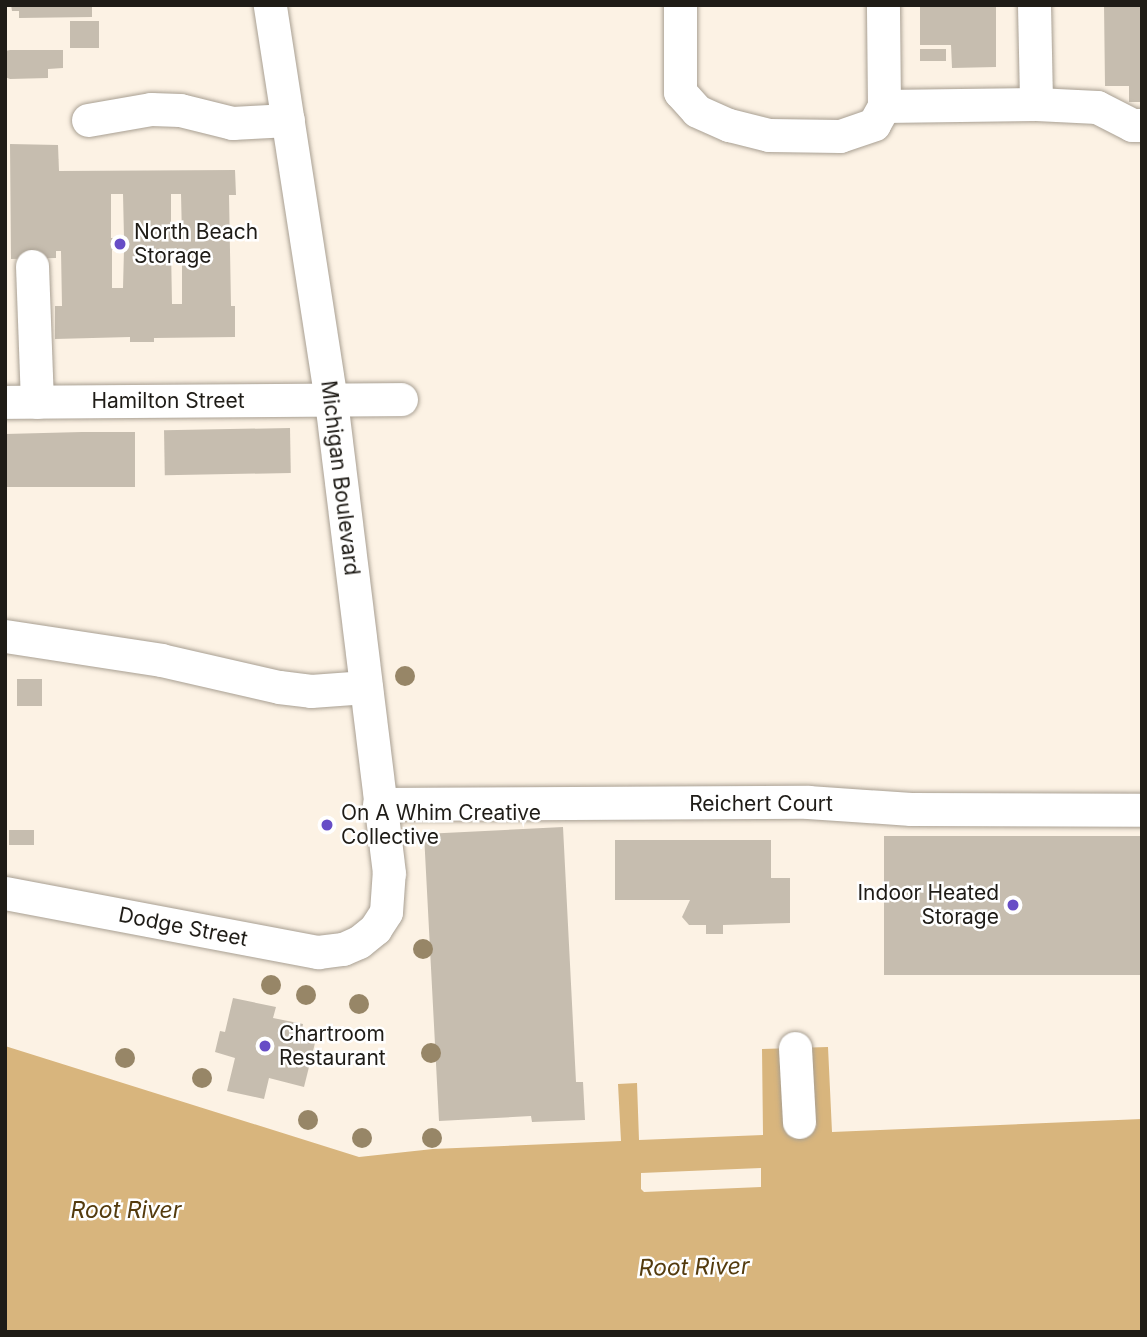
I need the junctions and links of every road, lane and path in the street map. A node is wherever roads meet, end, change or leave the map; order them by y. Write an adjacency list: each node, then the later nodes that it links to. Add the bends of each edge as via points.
1 (270, 5): 8 (street, Michigan Boulevard)
2 (680, 5): 6 (street, via 680,92 697,111 769,135 840,136 874,124)
3 (883, 5): 6 (street)
4 (1034, 5): 5 (street)
5 (1036, 104): 6 (street); 9 (street, via 1097,107 1132,125)
6 (884, 106)
7 (88, 120): 8 (street, via 151,108 180,110 232,124)
8 (288, 120): 12 (street, Michigan Boulevard)
9 (1142, 125)
10 (32, 266): 13 (street)
11 (401, 398): 12 (street, Hamilton Street)
12 (330, 400): 13 (street, Hamilton Street); 15 (street, Michigan Boulevard)
13 (21, 402)
14 (5, 636): 15 (street, via 161,660 279,687 311,691)
15 (366, 687): 16 (street, Michigan Boulevard)
16 (379, 804): 17 (street, Reichert Court, via 808,802 911,809); 19 (street, Michigan Boulevard, via 390,894 386,912)
17 (1142, 810)
18 (5, 893): 19 (street, Dodge Street, via 318,951)
19 (359, 942)
20 (795, 1048): 21 (street)
21 (799, 1122)

